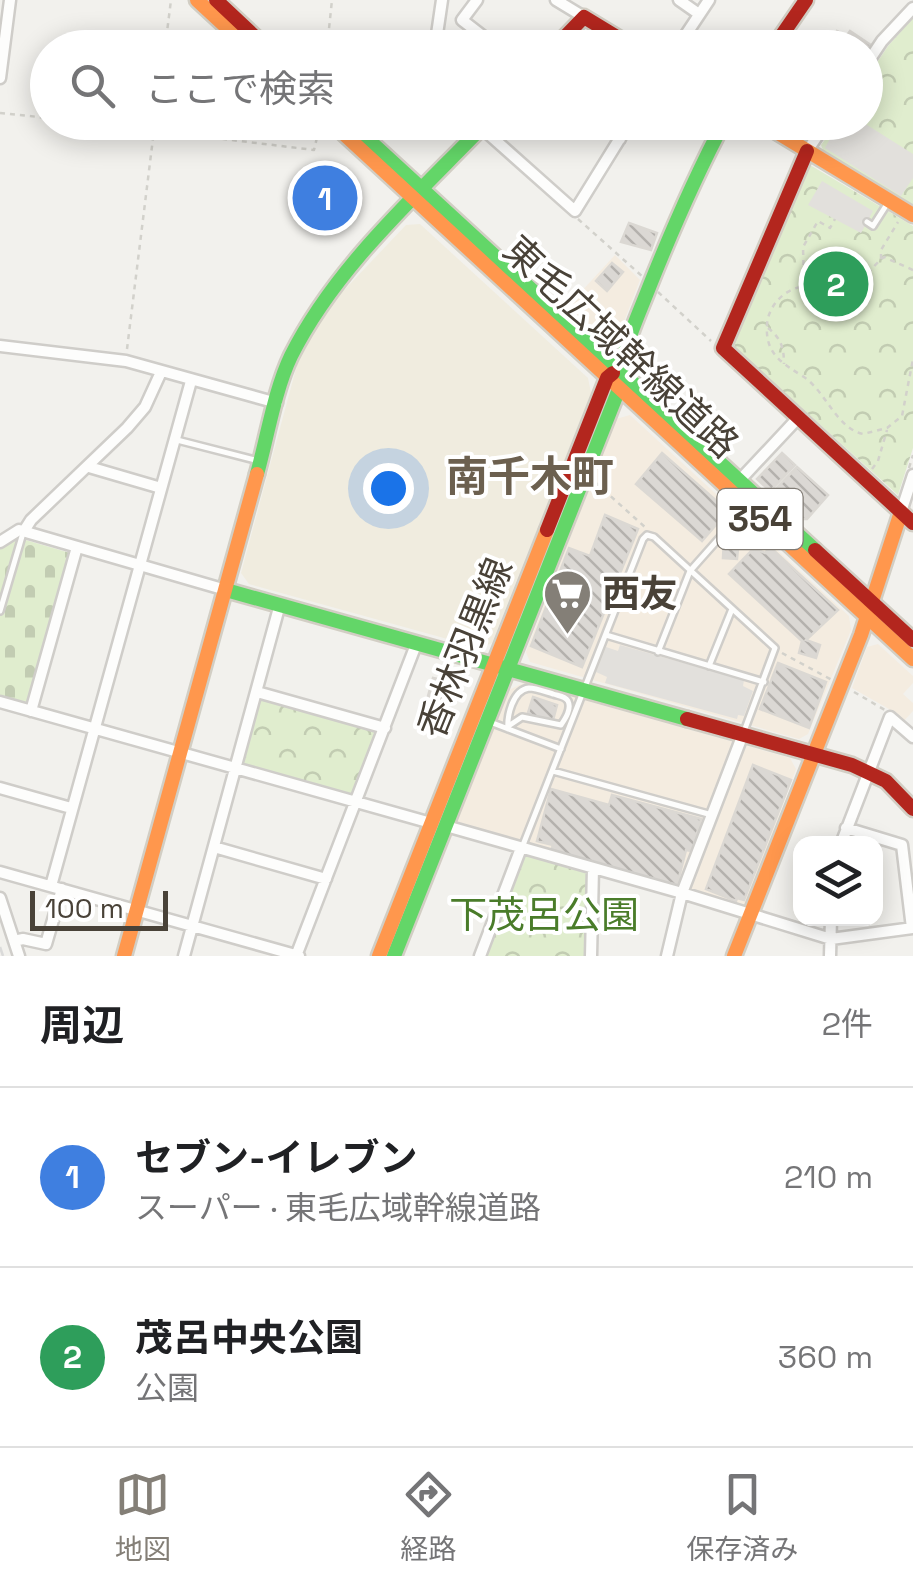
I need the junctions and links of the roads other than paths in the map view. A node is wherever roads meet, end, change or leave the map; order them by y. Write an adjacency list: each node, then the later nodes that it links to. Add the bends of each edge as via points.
1 (10, 0): 23 (street)
2 (197, 0): 14 (main road)
3 (216, 0): 15 (main road)
4 (477, 0): 13 (street)
5 (556, 0): 12 (street)
6 (679, 0): 11 (street)
7 (710, 0): 11 (street)
8 (806, 0): 21 (main road)
9 (443, 4): 13 (street); 16 (street)
10 (913, 8): 22 (street)
11 (699, 14): 20 (street)
12 (584, 17): 18 (main road); 19 (main road)
13 (462, 20): 17 (street)
14 (230, 30)
15 (248, 30)
16 (438, 30)
17 (475, 30)
18 (571, 30)
19 (605, 30)
20 (689, 30)
21 (785, 30)
22 (883, 40)
23 (0, 78)
24 (352, 140): 33 (main road, 東毛広域幹線道路 / 354)
25 (366, 140): 33 (main road, 東毛広域幹線道路 / 354)
26 (468, 140): 33 (main road)
27 (498, 140): 28 (street, via 576,211)
28 (619, 140)
29 (715, 140): 39 (main road, 香林羽黒線)
30 (788, 140): 32 (main road)
31 (815, 140): 32 (street)
32 (807, 152): 34 (main road); 43 (main road, via 723,346)
33 (417, 194): 39 (main road, 東毛広域幹線道路 / 354); 42 (main road, via 314,314 289,360)
34 (888, 204): 35 (main road); 36 (lane, via 874,226)
35 (913, 215)
36 (867, 222)
37 (0, 346): 38 (street)
38 (161, 372): 40 (street); 46 (street, via 145,407)
39 (613, 373): 41 (main road, 香林羽黒線); 48 (main road, 東毛広域幹線道路 / 354); 69 (main road, 香林羽黒線)
40 (191, 380): 42 (street); 44 (street)
41 (619, 390): 50 (main road, 東毛広域幹線道路 / 354); 69 (main road, 香林羽黒線)
42 (277, 404): 45 (main road)
43 (798, 418): 48 (street); 51 (main road)
44 (174, 439): 45 (lane); 49 (street)
45 (261, 461): 58 (main road)
46 (89, 467): 49 (street); 53 (street)
47 (913, 475): 51 (street)
48 (739, 480): 59 (main road, 東毛広域幹線道路 / 354)
49 (161, 488): 56 (street)
50 (747, 506): 57 (lane); 63 (main road, 東毛広域幹線道路 / 354)
51 (901, 512): 52 (main road); 59 (main road)
52 (913, 523)
53 (24, 531): 54 (street, via 14,530); 55 (street); 62 (lane)
54 (0, 542)
55 (77, 547): 56 (street); 75 (street)
56 (138, 564): 58 (street); 79 (street)
57 (690, 571): 61 (lane); 64 (lane, via 646,536); 67 (lane)
58 (226, 590): 60 (main road); 83 (main road)
59 (872, 602): 63 (main road); 65 (main road, 東毛広域幹線道路 / 354)
60 (280, 604): 66 (main road); 73 (street)
61 (732, 609): 70 (lane); 71 (lane, via 775,648)
62 (0, 611)
63 (867, 618): 68 (main road, 東毛広域幹線道路 / 354); 84 (main road)
64 (606, 635): 67 (lane); 72 (lane)
65 (913, 640)
66 (417, 642): 69 (main road); 78 (street)
67 (658, 652): 70 (lane)
68 (913, 659)
69 (501, 665): 72 (main road); 76 (main road, 香林羽黒線); 93 (main road, 香林羽黒線)
70 (709, 666): 71 (lane)
71 (764, 682): 80 (lane)
72 (584, 688): 80 (main road); 82 (lane)
73 (257, 692): 78 (street); 85 (street)
74 (0, 702): 75 (street)
75 (31, 711): 79 (street)
76 (487, 721): 77 (lane); 93 (main road, 香林羽黒線)
77 (509, 727): 77 (lane, via 516,694 526,689 568,703 561,725 522,717); 82 (lane)
78 (385, 728): 89 (street)
79 (94, 729): 83 (street); 90 (street)
80 (743, 734): 84 (main road); 92 (street)
81 (913, 737): 87 (street, via 890,717)
82 (561, 749): 86 (lane)
83 (180, 753): 85 (street); 104 (main road)
84 (816, 754): 87 (main road); 105 (main road)
85 (235, 768): 89 (street); 96 (street)
86 (553, 771): 92 (lane); 97 (lane)
87 (868, 771): 91 (main road); 94 (street)
88 (0, 788): 90 (street)
89 (356, 802): 93 (street); 100 (street)
90 (71, 808): 101 (street)
91 (913, 809)
92 (712, 815): 102 (street)
93 (438, 825): 97 (street); 115 (main road, 香林羽黒線); 116 (main road, 香林羽黒線)
94 (846, 828): 95 (street); 108 (street, via 902,846)
95 (843, 836)
96 (214, 847): 100 (street); 106 (street)
97 (522, 848): 98 (street); 117 (street)
98 (593, 868): 102 (street); 118 (street)
99 (0, 872): 101 (street)
100 (326, 879): 114 (street)
101 (56, 888): 104 (street); 110 (street, via 46,944)
102 (682, 892): 105 (street); 119 (street)
103 (0, 898): 110 (street)
104 (138, 909): 106 (street); 112 (main road)
105 (750, 913): 109 (street); 120 (main road)
106 (192, 925): 113 (street); 114 (street)
107 (831, 926): 109 (street)
108 (913, 928): 109 (street)
109 (831, 939): 121 (street)
110 (14, 941): 111 (street)
111 (19, 956)
112 (124, 956)
113 (184, 956)
114 (298, 956)
115 (378, 956)
116 (394, 956)
117 (480, 956)
118 (591, 956)
119 (668, 956)
120 (734, 956)
121 (830, 956)

